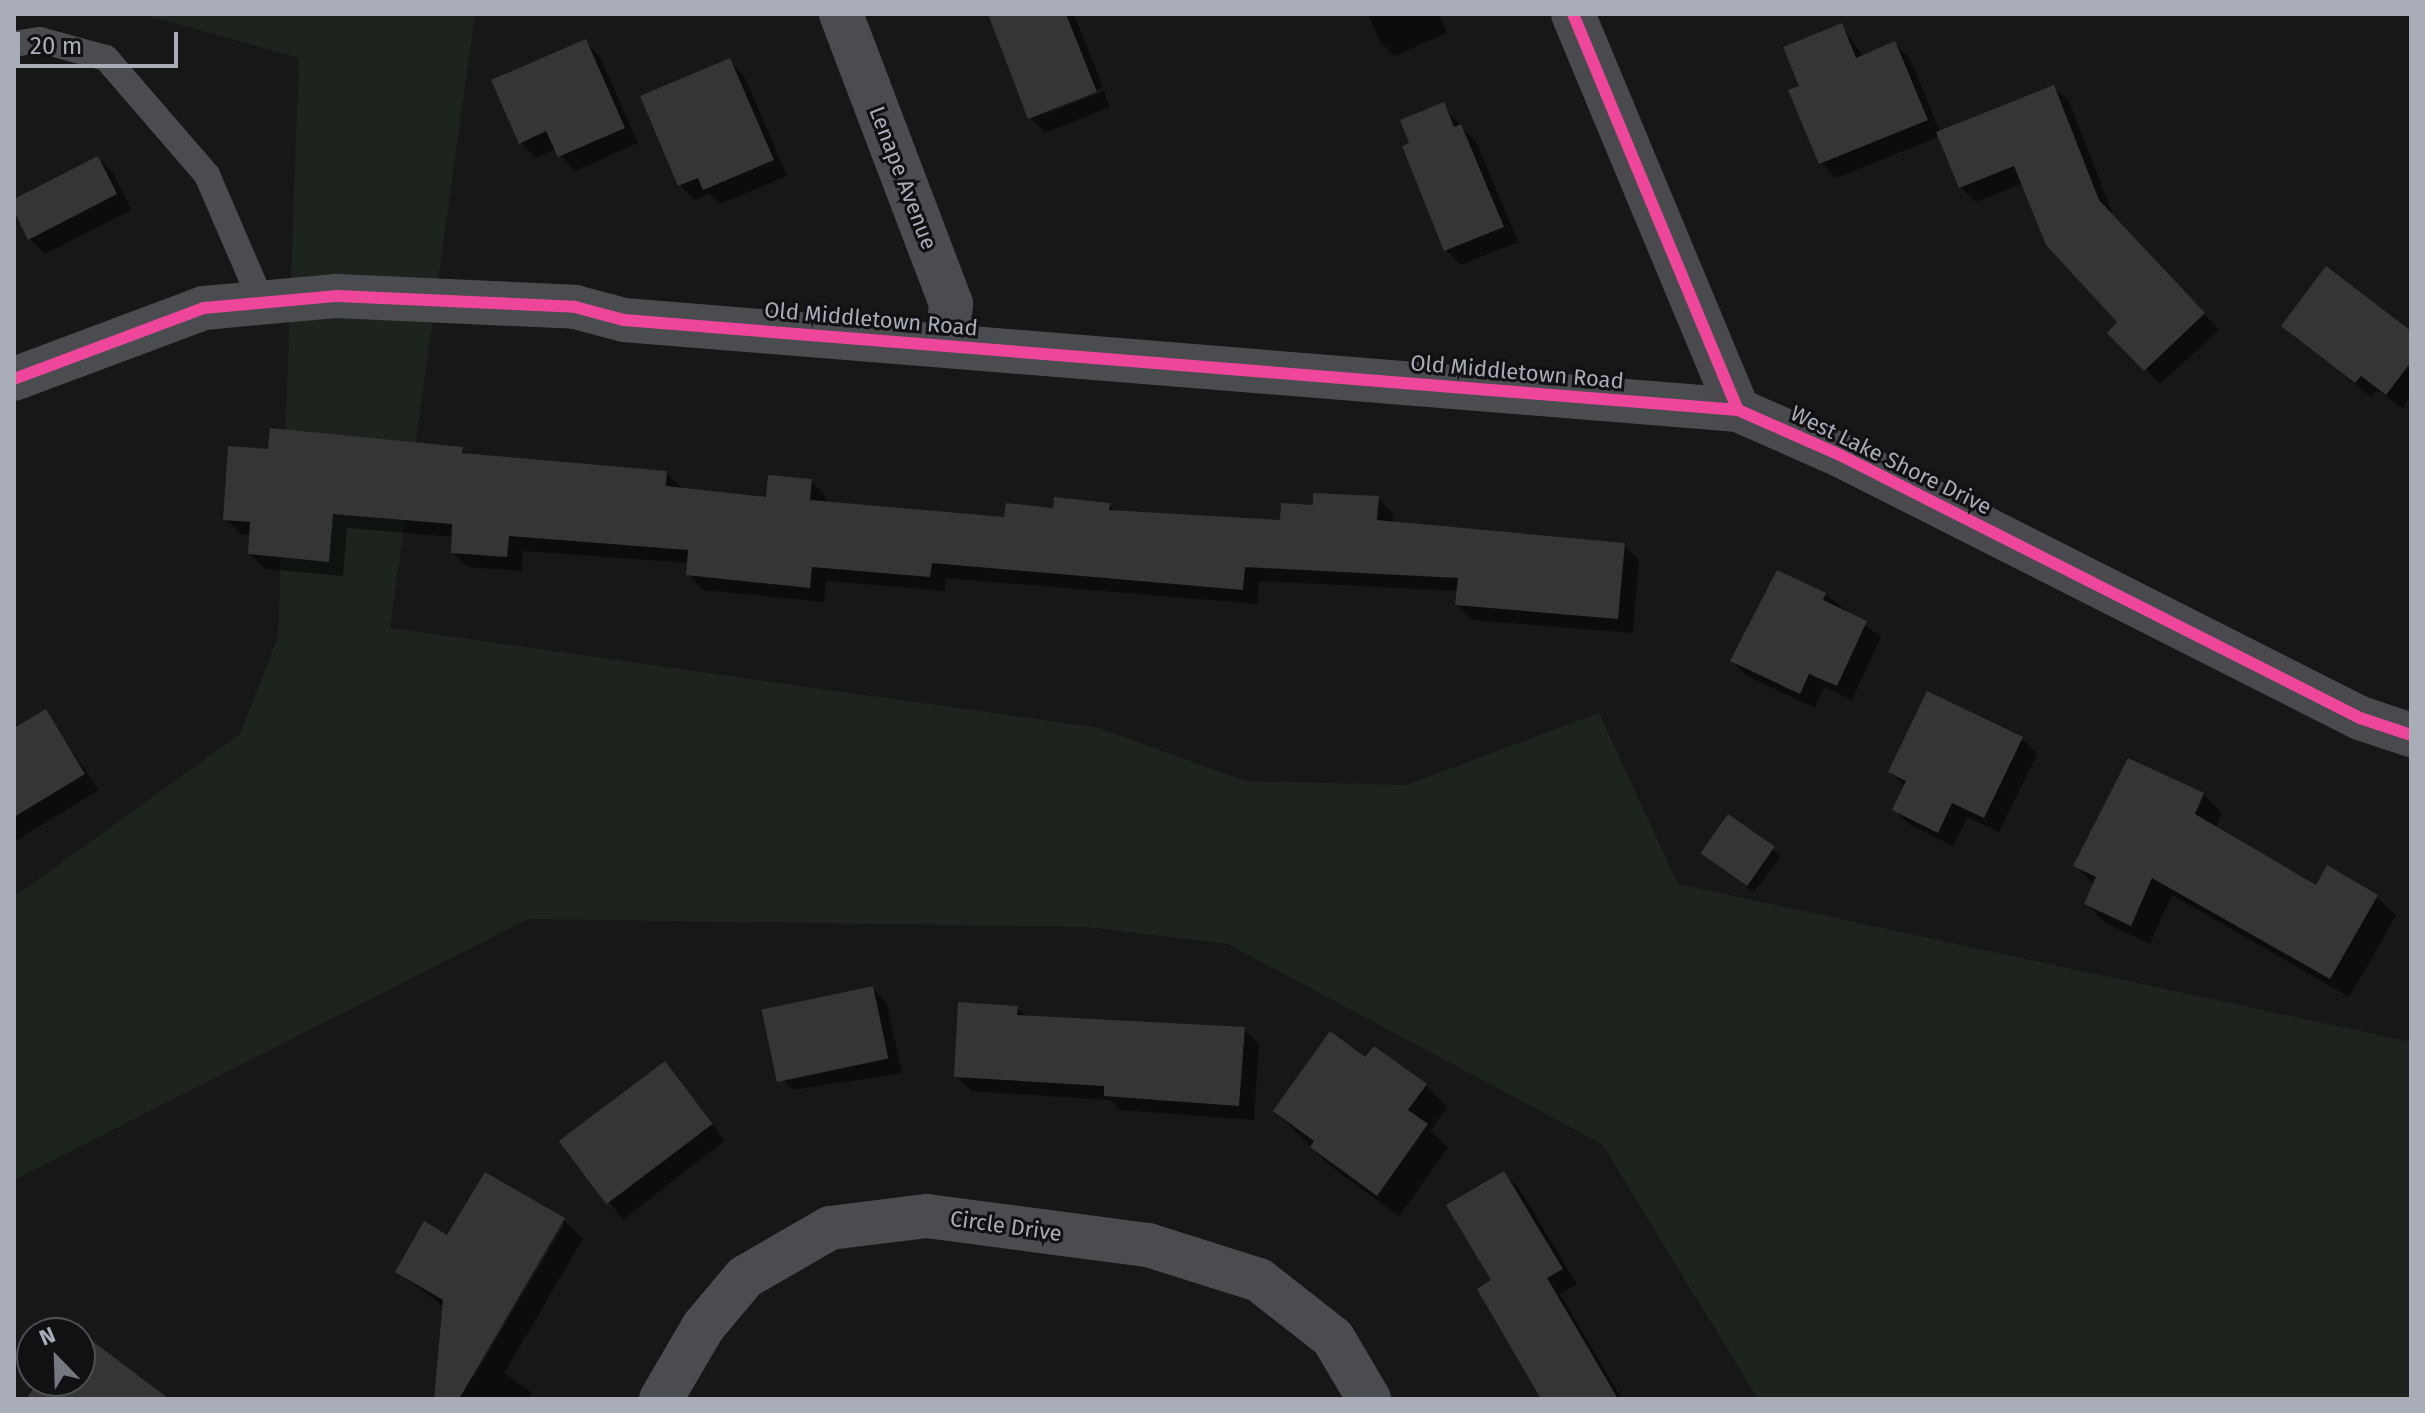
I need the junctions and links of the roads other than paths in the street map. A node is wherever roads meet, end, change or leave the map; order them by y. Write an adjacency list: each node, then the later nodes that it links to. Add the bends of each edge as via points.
1 (841, 14): 5 (street, Lenape Avenue, via 951,304)
2 (1573, 14): 7 (street)
3 (14, 44): 4 (lane, via 40,40 106,58 207,175)
4 (262, 303): 5 (street, Old Middletown Road, via 337,296 575,307 624,320); 6 (street, Old Middletown Road, via 204,308)
5 (947, 345): 7 (street, Old Middletown Road)
6 (14, 379)
7 (1738, 410): 8 (street, West Lake Shore Drive, via 1840,455 2360,718)
8 (2411, 735)
9 (661, 1399): 10 (street, Circle Drive, via 703,1327 745,1277 830,1228 927,1216 1148,1245 1259,1280 1333,1338)
10 (1369, 1399)

